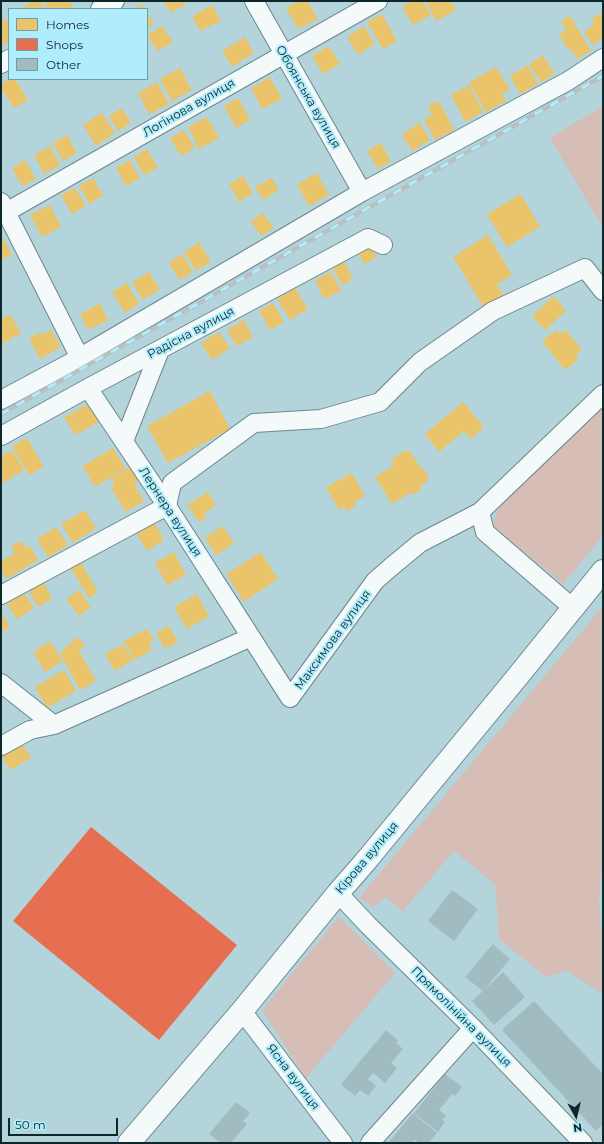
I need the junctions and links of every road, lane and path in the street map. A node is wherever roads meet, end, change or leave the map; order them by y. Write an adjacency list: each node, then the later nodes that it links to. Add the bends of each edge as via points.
1 (115, 1): 4 (street)
2 (254, 1): 5 (street, Обоянська вулиця)
3 (378, 1): 5 (street, Логінова вулиця)
4 (102, 8)
5 (284, 54): 7 (street, Обоянська вулиця); 8 (street, Логінова вулиця)
6 (603, 58): 7 (street, via 568,81)
7 (362, 192): 12 (street)
8 (3, 210): 12 (street)
9 (383, 245): 11 (street, Радісна вулиця, via 368,238)
10 (603, 291): 18 (street, via 585,268 493,311 420,362 380,402 321,419 254,423 172,482)
11 (160, 350): 13 (street, Радісна вулиця); 17 (street)
12 (76, 360): 15 (street)
13 (88, 388): 16 (street, Радісна вулиця); 17 (street, Лернера вулиця)
14 (603, 394): 19 (street, Максимова вулиця)
15 (1, 400)
16 (1, 436)
17 (124, 441): 18 (street, Лернера вулиця)
18 (167, 506): 21 (street); 23 (street, Лернера вулиця)
19 (480, 512): 22 (street, via 485,532); 23 (street, Максимова вулиця, via 420,543 375,581 290,698)
20 (603, 571): 22 (main road, Кірова вулиця)
21 (1, 595)
22 (573, 608): 27 (main road, Кірова вулиця)
23 (251, 637): 25 (street)
24 (1, 683): 25 (street)
25 (54, 725): 26 (street, via 30,730)
26 (1, 746)
27 (338, 893): 28 (main road, Кірова вулиця); 29 (street, Прямолінійна вулиця)
28 (242, 1011): 30 (main road, Кірова вулиця); 31 (street, Ясна вулиця)
29 (473, 1028): 32 (street); 33 (street, Прямолінійна вулиця)
30 (129, 1143)
31 (343, 1143)
32 (370, 1143)
33 (583, 1143)

